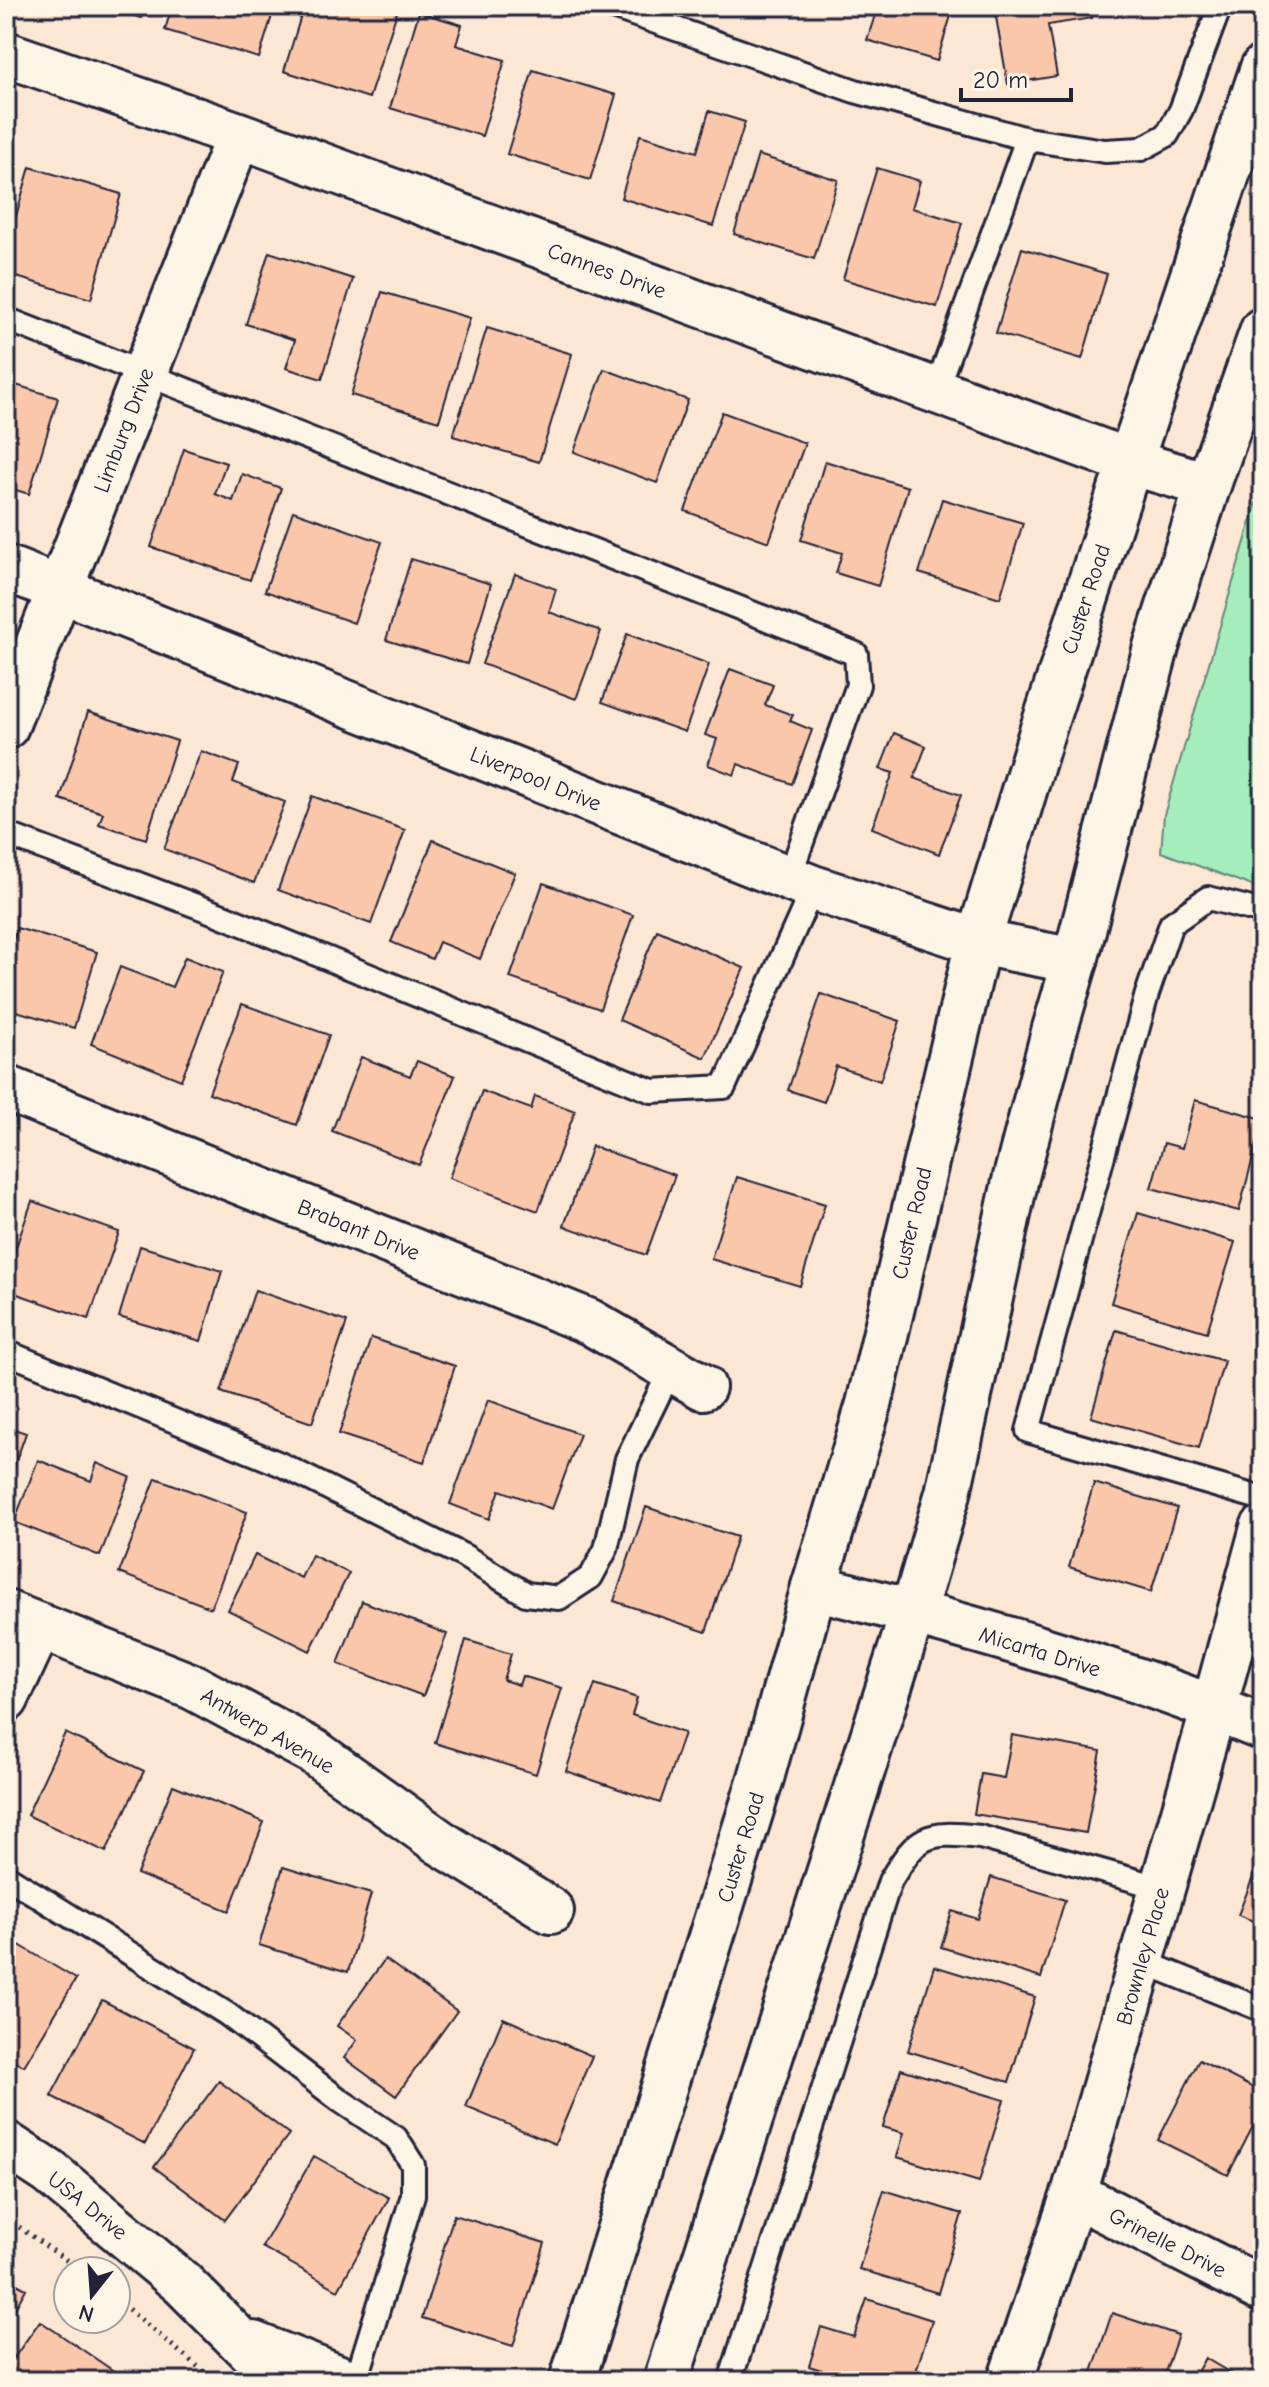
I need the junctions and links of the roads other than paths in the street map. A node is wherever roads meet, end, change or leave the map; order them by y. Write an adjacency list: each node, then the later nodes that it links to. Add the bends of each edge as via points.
1 (610, 6): 6 (lane, via 855,91)
2 (1220, 6): 6 (lane, via 1167,135 1141,149 1105,151)
3 (6, 54): 5 (street, Cannes Drive)
4 (1263, 68): 11 (street, Custer Road)
5 (239, 135): 9 (street, Limburg Drive); 10 (street, Cannes Drive)
6 (1027, 139): 10 (lane)
7 (6, 319): 9 (lane)
8 (1263, 330): 12 (street)
9 (146, 374): 14 (street, Limburg Drive); 17 (lane, via 856,654 858,685)
10 (936, 390): 11 (street, Cannes Drive)
11 (1130, 462): 12 (street, Cannes Drive); 19 (street, Custer Road)
12 (1208, 485): 20 (street, via 1156,647)
13 (6, 568): 14 (street, Liverpool Drive)
14 (61, 591): 15 (street, Limburg Drive); 17 (street, Liverpool Drive)
15 (6, 726)
16 (6, 834): 17 (lane, via 223,916 652,1091 724,1087)
17 (801, 883): 19 (street, Liverpool Drive)
18 (1263, 912): 24 (lane, via 1208,898 1171,924 1147,994 1028,1431)
19 (978, 942): 20 (street, Liverpool Drive); 26 (street, Custer Road, via 869,1404)
20 (1075, 961): 27 (street, via 1016,1177 948,1493)
21 (6, 1088): 23 (street, Brabant Drive, via 590,1322)
22 (6, 1352): 23 (lane, via 280,1464 464,1556 526,1594 559,1598 591,1577 606,1549 627,1459)
23 (687, 1378)
24 (1263, 1499)
25 (1263, 1528): 30 (street, Brownley Place)
26 (814, 1587): 27 (street, Micarta Drive); 44 (street, Custer Road, via 761,1778)
27 (913, 1612): 30 (street, Micarta Drive); 45 (street)
28 (23, 1620): 29 (street); 34 (street, Antwerp Avenue, via 193,1687 314,1752 441,1843)
29 (6, 1699)
30 (1214, 1708): 31 (street, Micarta Drive); 33 (street, Brownley Place)
31 (1263, 1728)
32 (6, 1876): 43 (lane, via 227,2014 396,2138 413,2165 413,2195)
33 (1162, 1888): 35 (street, Brownley Place); 46 (lane, via 980,1837 923,1838 910,1849 890,1881)
34 (551, 1911)
35 (1141, 1961): 36 (lane); 38 (street, Brownley Place)
36 (1263, 2010)
37 (6, 2144): 40 (street, USA Drive, via 49,2172 182,2283)
38 (1074, 2194): 39 (street, Grinelle Drive); 47 (street, Brownley Place)
39 (1263, 2290)
40 (236, 2338): 41 (street, USA Drive); 42 (street, USA Drive)
41 (280, 2381)
42 (347, 2381)
43 (356, 2381)
44 (572, 2381)
45 (666, 2381)
46 (730, 2381)
47 (1010, 2381)

